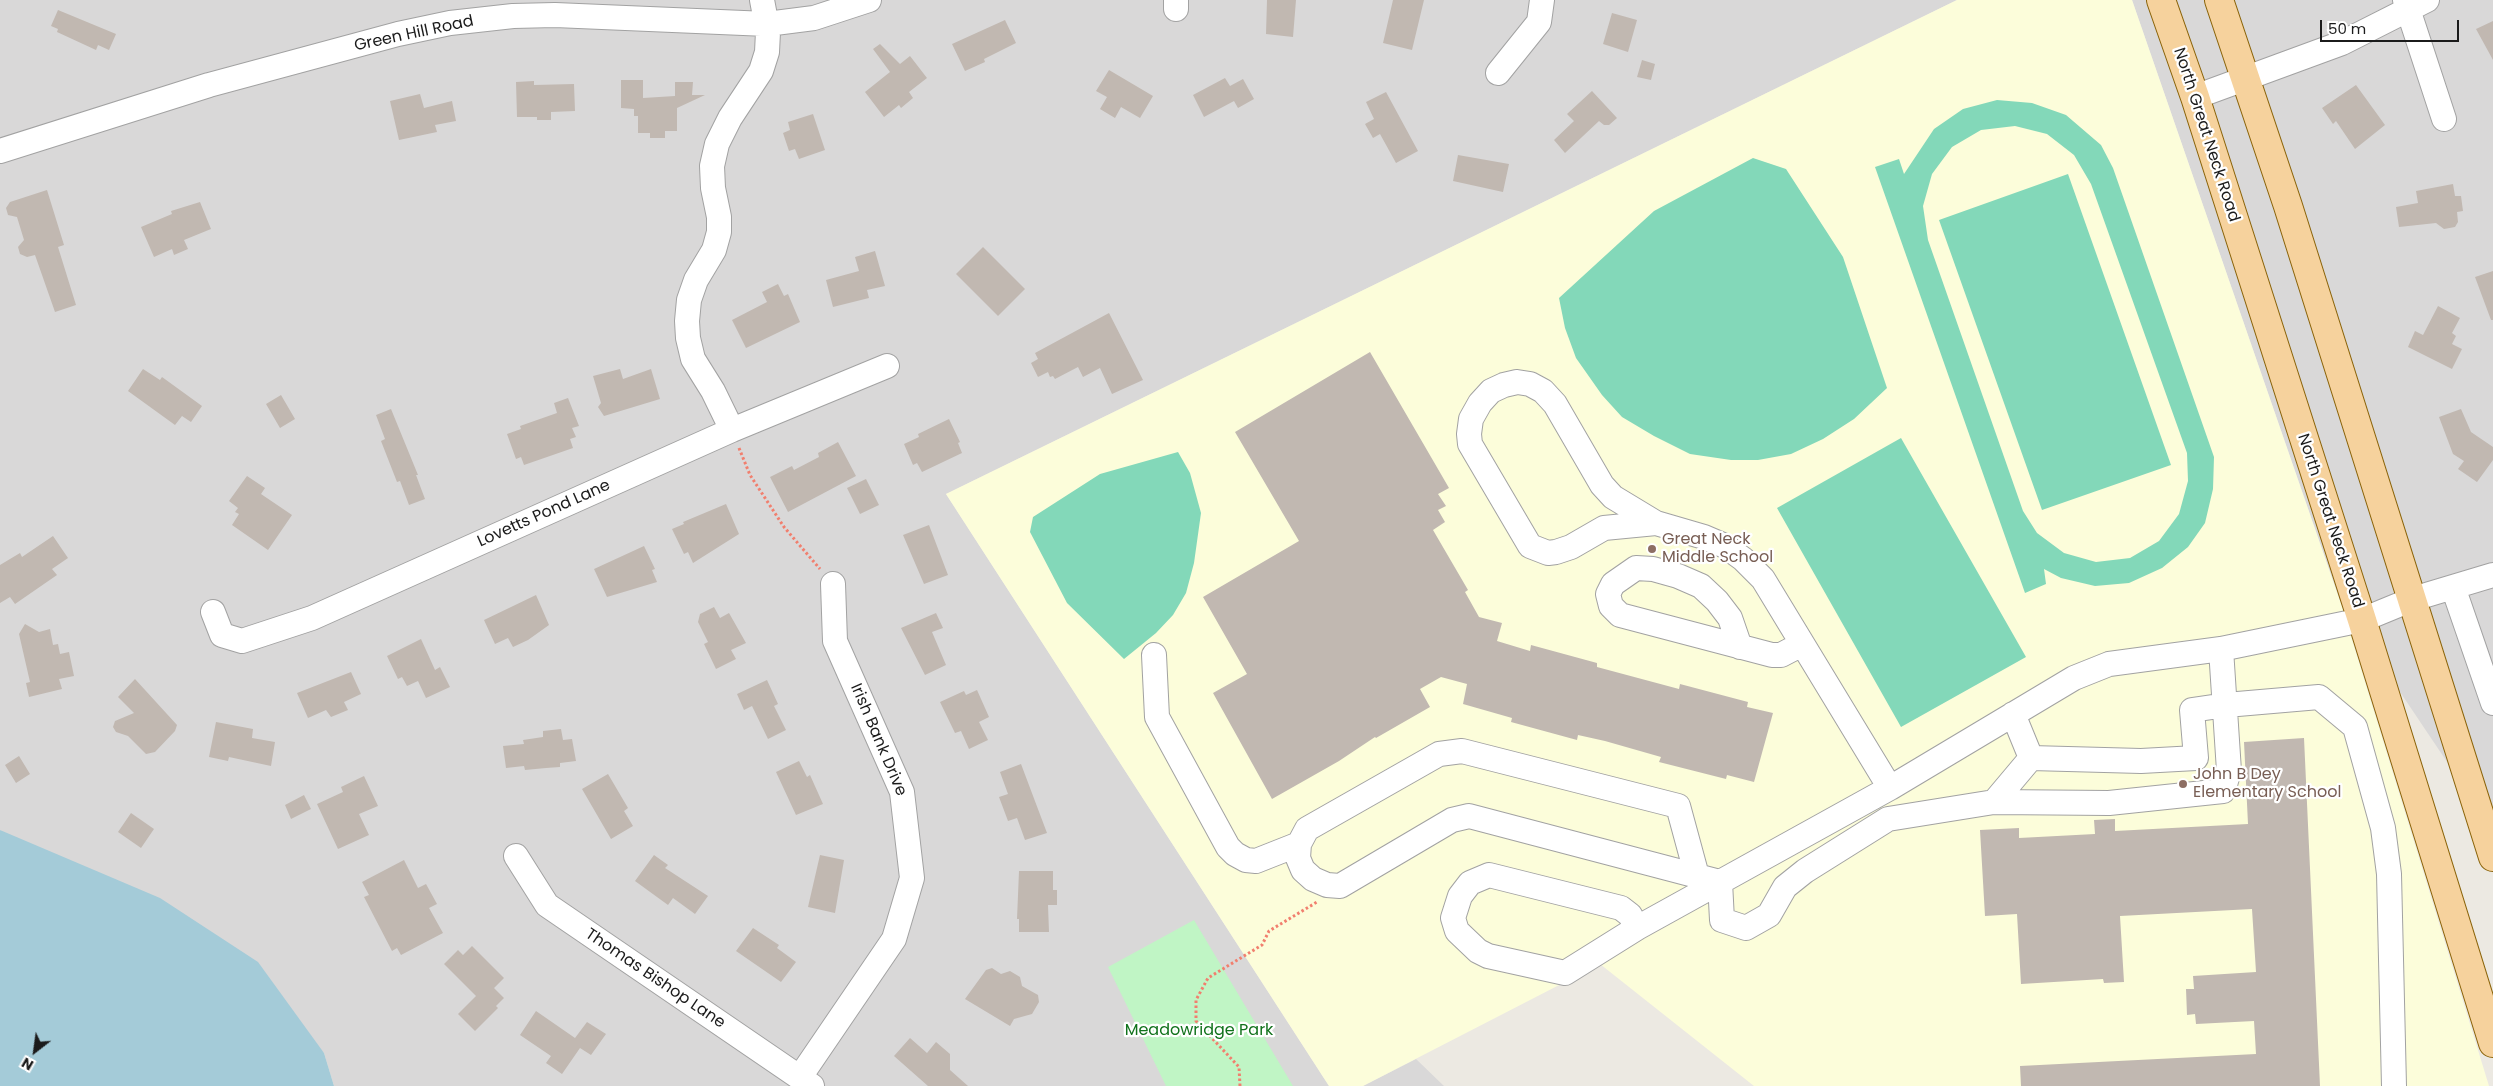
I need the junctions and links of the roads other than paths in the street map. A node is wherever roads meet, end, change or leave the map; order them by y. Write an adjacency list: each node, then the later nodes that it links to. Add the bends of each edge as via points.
1 (762, 0): 7 (street)
2 (869, 0): 7 (street, Green Hill Road, via 814,18)
3 (1542, 0): 8 (street, via 1539,22)
4 (2161, 0): 10 (main road, North Great Neck Road)
5 (2219, 0): 9 (main road)
6 (2414, 4): 9 (street, via 2342,43); 11 (street)
7 (767, 24): 12 (street, Green Hill Road, via 555,15 450,23 209,85); 14 (street, via 767,52 761,71 717,144 713,173 718,232 714,250 696,280 689,300 687,321 693,358)
8 (1498, 74)
9 (2246, 78): 10 (street); 19 (main road)
10 (2195, 97): 21 (main road, North Great Neck Road)
11 (2444, 119)
12 (0, 151)
13 (887, 366): 14 (street, Lovetts Pond Lane)
14 (732, 430): 20 (street, Lovetts Pond Lane, via 312,618 242,641 222,635)
15 (1656, 523): 15 (street, via 1613,497 1602,485 1555,404 1543,391 1530,384 1504,384 1491,391 1470,419 1470,444 1530,546 1548,553 1556,552 1604,528); 22 (street, via 1704,537 1743,559 1763,579)
16 (2493, 575): 18 (street)
17 (833, 584): 40 (street, Irish Bank Drive, via 835,641 902,792 912,878 894,939)
18 (2453, 587): 19 (street); 26 (street)
19 (2413, 599): 21 (street); 32 (main road)
20 (213, 612)
21 (2362, 620): 24 (street); 39 (main road, North Great Neck Road)
22 (1802, 644): 23 (street, via 1772,656); 30 (street)
23 (1740, 647): 23 (street, via 1620,614 1612,606 1608,594 1613,584 1636,568 1678,576 1701,586 1717,601 1730,618)
24 (2221, 649): 27 (street); 28 (street, via 2109,664 2074,678)
25 (1154, 655): 33 (street, via 1157,717 1228,847 1246,860 1256,861)
26 (2493, 703)
27 (2226, 705): 29 (street, via 2192,710 2196,758 2141,761); 31 (street, via 2229,771 2223,791 2109,803); 41 (street, via 2319,698 2355,727 2382,828 2389,874)
28 (2013, 714): 29 (street); 30 (street)
29 (2031, 758): 31 (street)
30 (1890, 788): 37 (street)
31 (1994, 802): 37 (street, via 1888,819 1805,871 1786,887 1769,915 1746,928 1722,920)
32 (2486, 808): 35 (main road)
33 (1299, 844): 36 (street, via 1298,858 1303,870 1313,879 1340,886 1452,820 1470,816); 36 (street, via 1307,829 1439,754 1462,751 1678,806)
34 (516, 856): 40 (street, Thomas Bishop Lane, via 546,905)
35 (2493, 857)
36 (1697, 876): 37 (street)
37 (1720, 882): 38 (street)
38 (1637, 928): 38 (street, via 1630,915 1620,908 1489,875 1470,883 1460,896 1453,918 1457,931 1488,956 1565,973)
39 (2493, 1044)
40 (806, 1082)
41 (2394, 1086)

